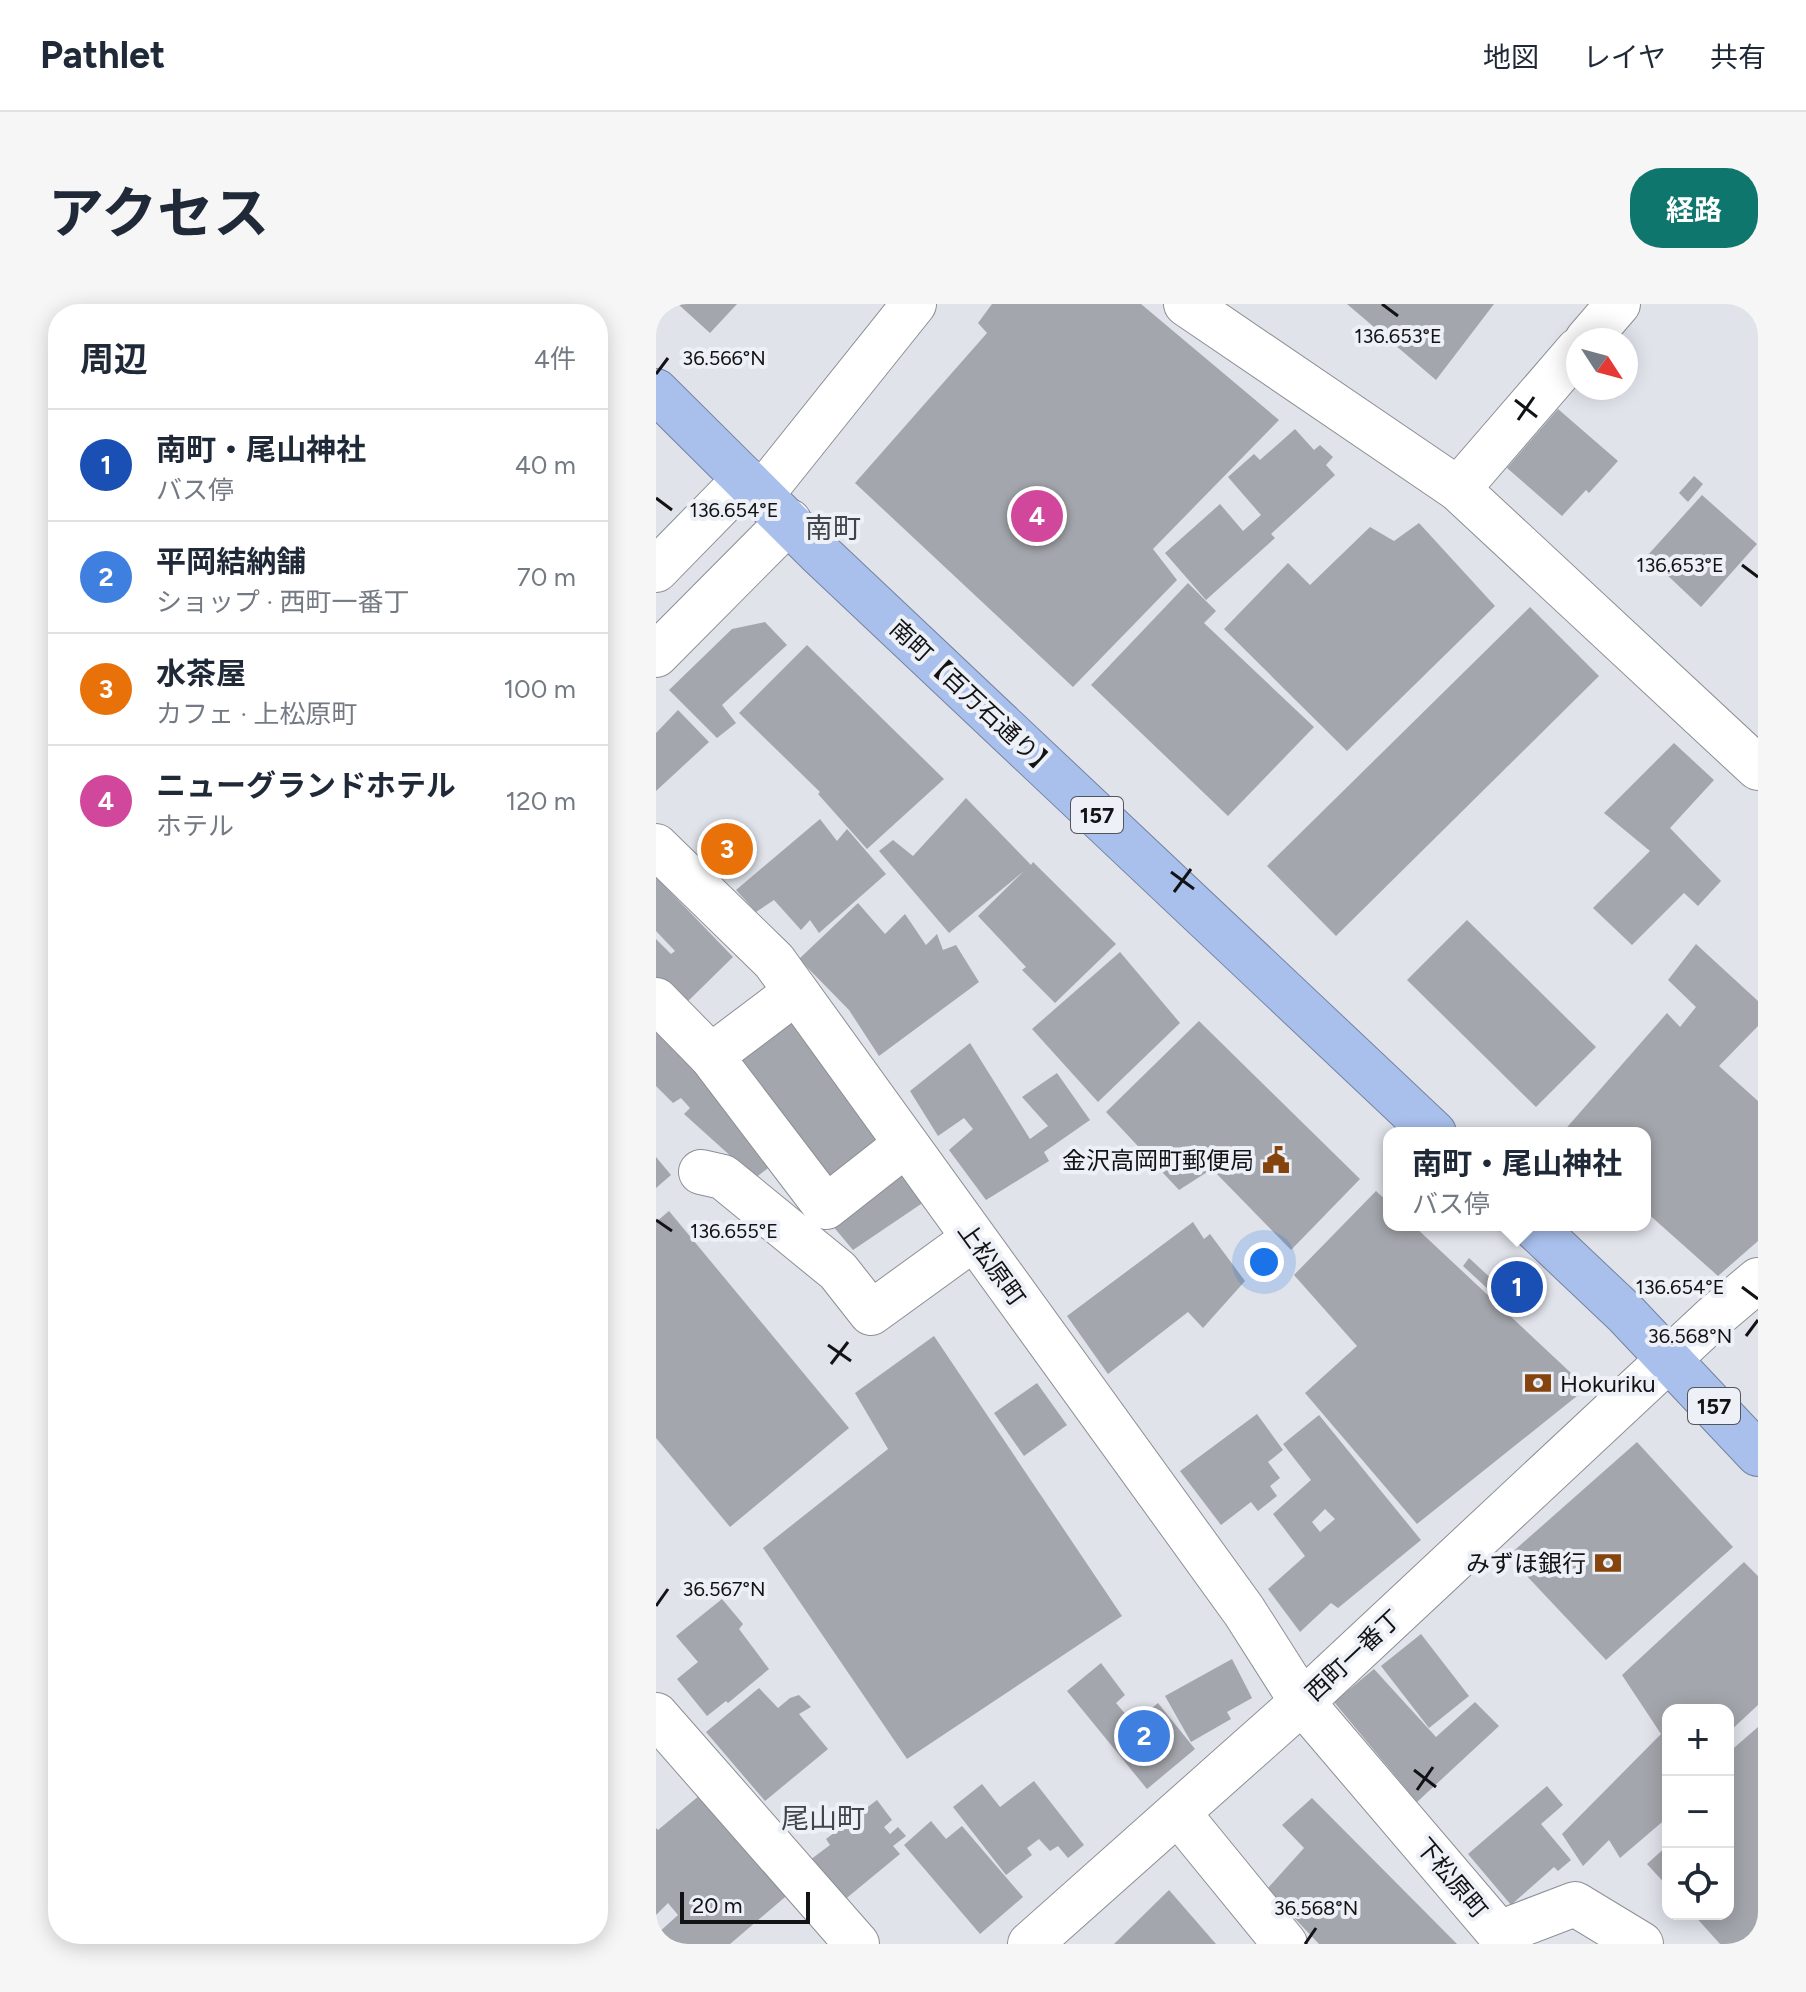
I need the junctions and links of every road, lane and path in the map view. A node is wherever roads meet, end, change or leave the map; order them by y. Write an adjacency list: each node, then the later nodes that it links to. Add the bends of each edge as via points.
1 (914, 304): 8 (street)
2 (1186, 304): 7 (street)
3 (1618, 304): 4 (street)
4 (1597, 328)
5 (1566, 364): 7 (street)
6 (656, 391): 8 (highway, 南町【百万石通り】 / 157)
7 (1458, 489): 11 (street)
8 (765, 498): 9 (street); 10 (street); 16 (highway, 南町【百万石通り】 / 157)
9 (656, 570)
10 (656, 655)
11 (1758, 768)
12 (656, 846): 13 (street, 上松原町, via 774,961)
13 (796, 992): 15 (street); 17 (street, 上松原町)
14 (656, 1000): 15 (street)
15 (711, 1056): 17 (street, via 826,1207)
16 (1428, 1127)
17 (905, 1145): 20 (street, 上松原町)
18 (701, 1172): 20 (street, via 723,1177 838,1271 871,1313)
19 (1538, 1231): 22 (highway, 157)
20 (973, 1239): 24 (street, 上松原町, via 1244,1611)
21 (1758, 1280): 22 (street, 西町一番丁)
22 (1670, 1359): 23 (highway, 157); 24 (street, 西町一番丁)
23 (1758, 1454)
24 (1302, 1702): 26 (street, 西町一番丁); 30 (street, 下松原町, via 1499,1933 1575,1904)
25 (656, 1715): 27 (street)
26 (1178, 1813): 28 (street, 西町一番丁); 29 (street)
27 (857, 1944)
28 (1030, 1944)
29 (1285, 1944)
30 (1641, 1944)

